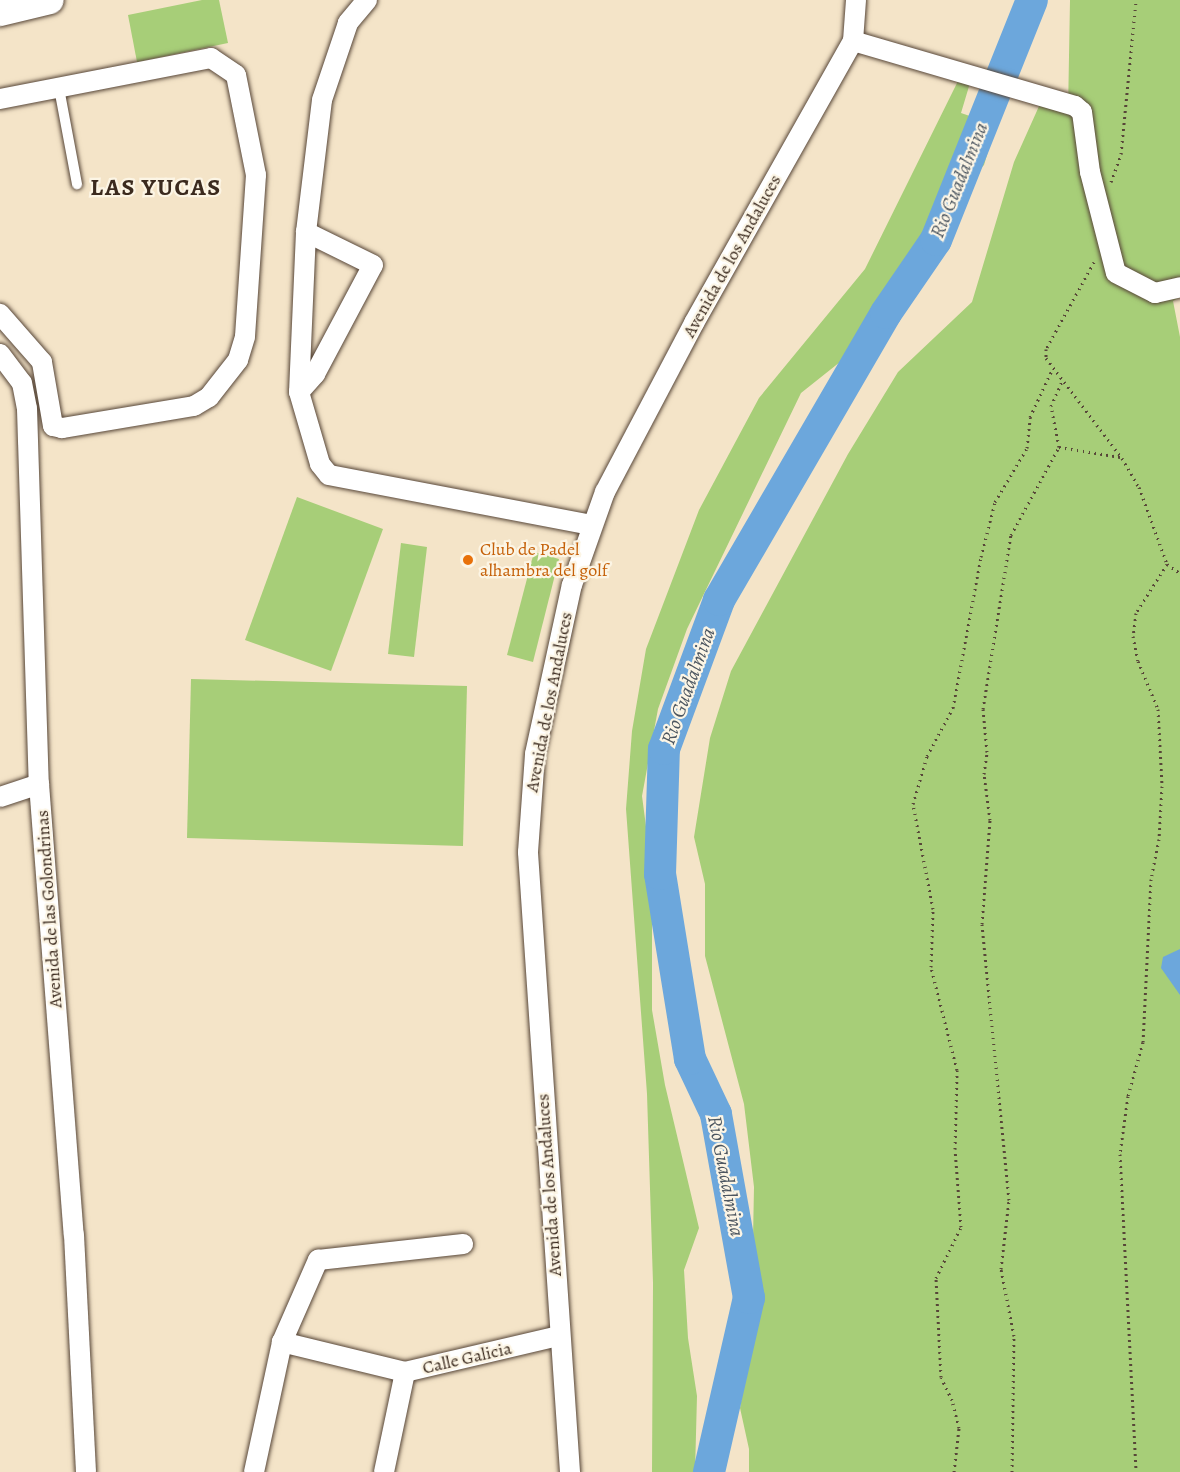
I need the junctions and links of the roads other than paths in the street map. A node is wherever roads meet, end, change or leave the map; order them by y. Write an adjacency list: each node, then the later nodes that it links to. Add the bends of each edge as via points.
1 (50, 0): 4 (main road)
2 (367, 0): 9 (street, via 354,11 348,23 322,100)
3 (855, 0): 5 (street, Avenida de los Andaluces)
4 (0, 12)
5 (853, 42): 10 (street, via 1075,106 1082,112 1090,172 1107,251 1116,273 1155,293); 14 (street, Avenida de los Andaluces, via 689,334)
6 (59, 88): 7 (street); 8 (lane); 11 (street, via 211,58 236,75 256,175 245,337 238,360 209,397 194,406 62,428 53,426 50,417 42,362)
7 (0, 99)
8 (77, 184)
9 (306, 232): 13 (street); 13 (street, via 373,265 315,374)
10 (1180, 287)
11 (0, 314)
12 (2, 359): 15 (street, Avenida de las Golondrinas, via 22,383 27,409)
13 (299, 392): 14 (street, via 320,464 329,475)
14 (591, 525): 18 (street, Avenida de los Andaluces, via 572,585 530,793 528,852)
15 (39, 784): 16 (street); 21 (street, Avenida de las Golondrinas, via 74,1235)
16 (0, 797)
17 (464, 1245): 19 (street, via 318,1260)
18 (559, 1336): 20 (street, Calle Galicia); 24 (street, Avenida de los Andaluces)
19 (282, 1342): 20 (street); 22 (street)
20 (405, 1372): 23 (street, Calle Galicia)
21 (87, 1472)
22 (254, 1472)
23 (384, 1472)
24 (570, 1472)

